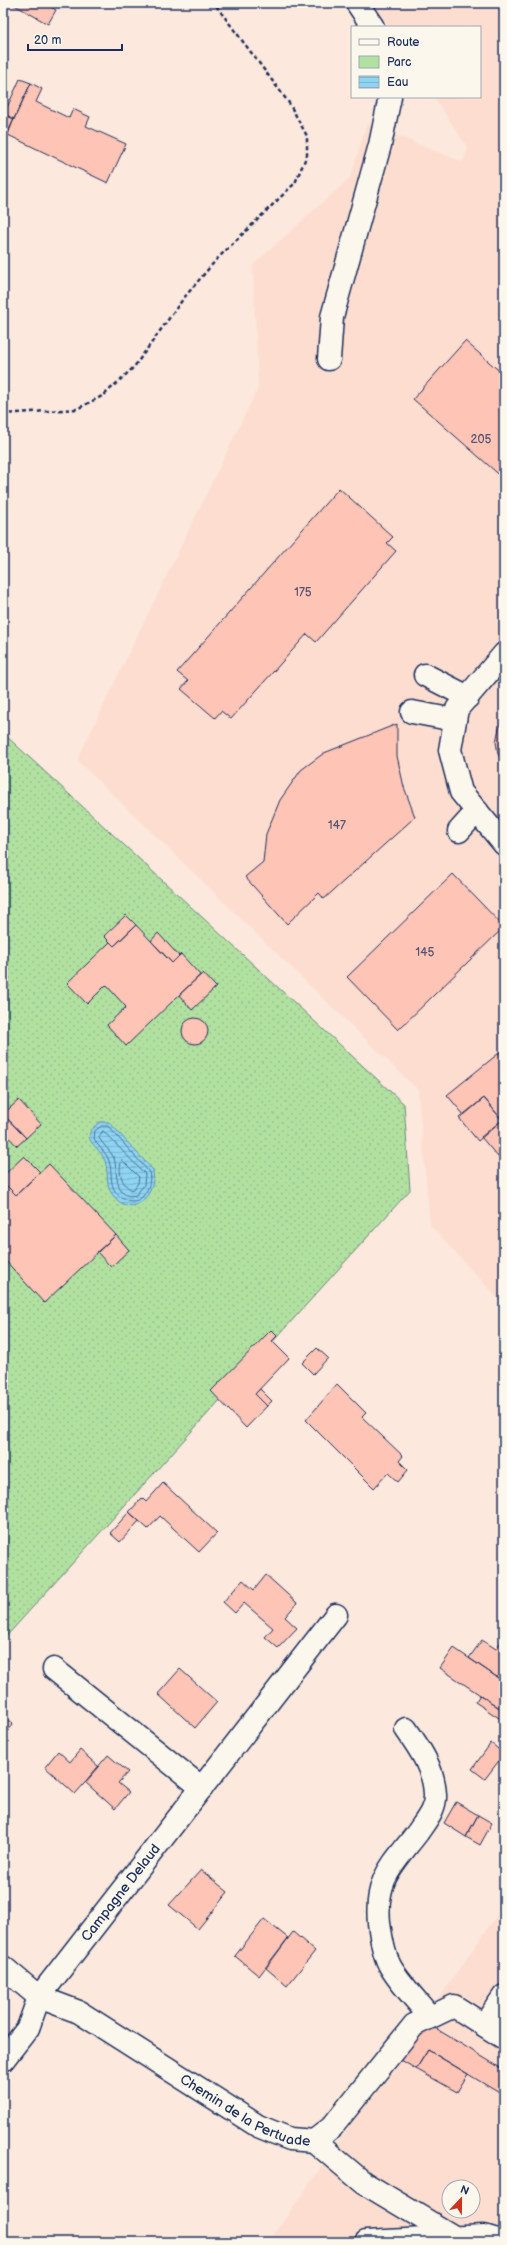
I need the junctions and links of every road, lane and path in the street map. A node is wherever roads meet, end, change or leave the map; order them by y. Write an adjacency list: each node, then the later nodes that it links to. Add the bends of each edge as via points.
1 (214, 3): 6 (path, via 289,103 307,136 307,155 295,183 216,260 134,367 104,395 77,409)
2 (357, 3): 3 (street)
3 (372, 26)
4 (390, 98): 5 (street, via 380,145 332,317)
5 (329, 359)
6 (3, 414)
7 (504, 654): 9 (street)
8 (425, 675): 9 (street)
9 (468, 697): 11 (street, via 457,709)
10 (412, 712): 11 (street)
11 (455, 720): 12 (street, via 450,750 461,792)
12 (477, 811): 13 (street); 14 (street)
13 (459, 831)
14 (504, 844)
15 (336, 1615): 18 (street, Campagne Delaud)
16 (54, 1669): 18 (street)
17 (406, 1729): 22 (street, via 433,1776 433,1810 388,1871 380,1889 378,1906 381,1936 389,1965)
18 (202, 1788): 21 (street, Campagne Delaud)
19 (3, 1967): 21 (street, Chemin de la Pertuade)
20 (504, 1996): 23 (street)
21 (39, 1997): 25 (street, via 28,2028); 26 (street, Chemin de la Pertuade, via 79,2012 258,2126 290,2139)
22 (430, 2017): 23 (street, Chemin de la Pertuade, via 454,2006); 26 (street, Chemin de la Pertuade, via 414,2025 332,2127)
23 (484, 2026): 24 (street, Chemin de la Pertuade)
24 (504, 2038)
25 (3, 2060)
26 (314, 2141): 27 (street, via 364,2183)
27 (454, 2237): 28 (street); 29 (street, via 484,2236)
28 (366, 2242)
29 (504, 2242)

